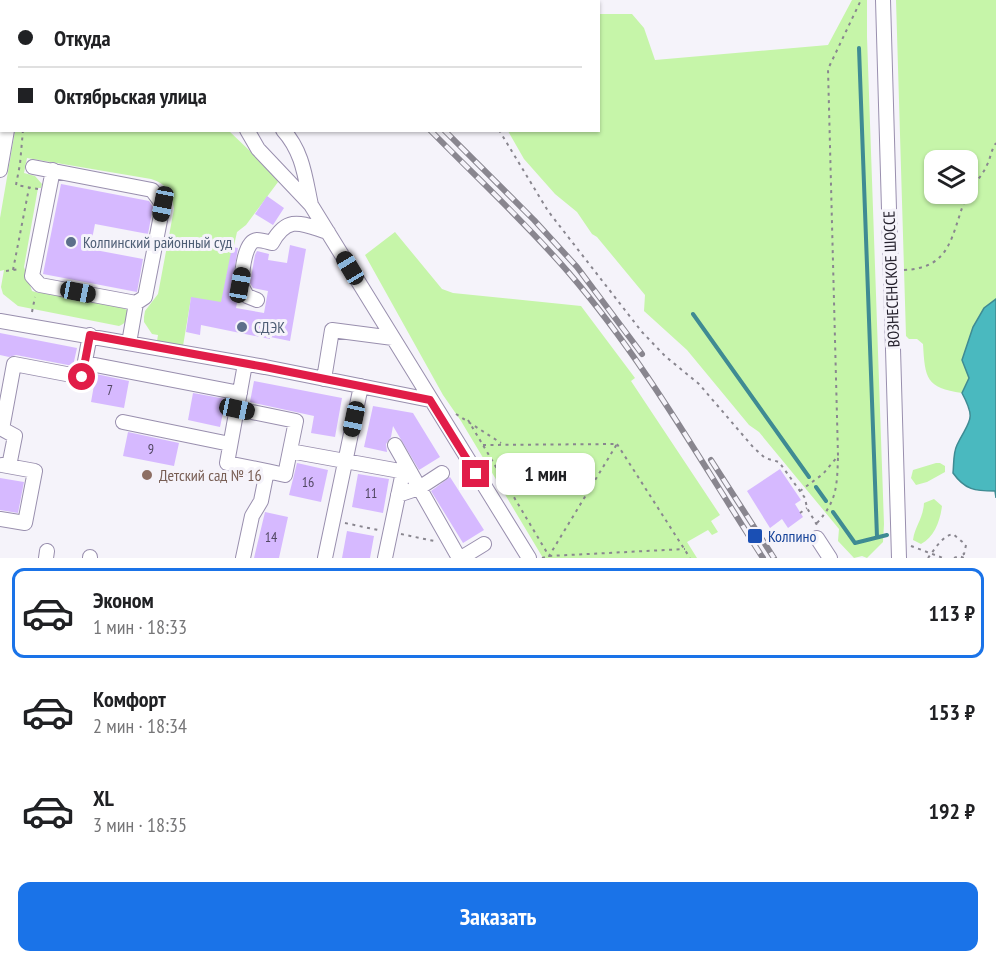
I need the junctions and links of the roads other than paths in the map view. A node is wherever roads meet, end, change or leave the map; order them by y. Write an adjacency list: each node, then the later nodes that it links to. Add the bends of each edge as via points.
1 (883, 0): 44 (street, ВОЗНЕСЕНСКОЕ ШОССЕ)
2 (8, 132): 6 (street)
3 (248, 132): 8 (street, via 258,148)
4 (285, 132): 8 (street, via 302,161)
5 (33, 166): 7 (street)
6 (0, 170)
7 (53, 170): 11 (street, via 32,276 40,285); 11 (street, via 152,190 163,204 146,297)
8 (311, 205): 9 (street)
9 (328, 232): 10 (street, via 297,223 286,225 273,243 251,242 240,285 247,296); 14 (street)
10 (257, 300)
11 (136, 303): 15 (street)
12 (0, 321): 13 (street)
13 (90, 335): 15 (street); 16 (street)
14 (393, 338): 18 (street, via 332,330); 22 (street)
15 (129, 343): 17 (street)
16 (85, 363): 19 (street, via 82,377 14,364); 21 (street)
17 (245, 364): 18 (street); 21 (street)
18 (324, 379): 20 (street)
19 (5, 385): 29 (street, via 2,429 15,436)
20 (361, 386): 22 (street); 28 (street)
21 (240, 393): 23 (street)
22 (430, 400): 42 (street)
23 (237, 409): 25 (street); 27 (street, via 297,421)
24 (123, 422): 25 (street)
25 (230, 444): 30 (street, via 226,463)
26 (395, 445): 32 (street)
27 (290, 451): 28 (street); 30 (street, via 285,474)
28 (345, 462): 32 (street); 39 (street)
29 (5, 465): 35 (street, via 35,471 25,523)
30 (267, 471): 38 (street)
31 (442, 472): 33 (street)
32 (407, 473): 33 (street); 34 (street)
33 (419, 488): 34 (street); 41 (street)
34 (398, 495): 40 (street)
35 (0, 519)
36 (817, 538): 43 (street)
37 (484, 544): 41 (street)
38 (243, 558)
39 (325, 558)
40 (385, 558)
41 (460, 558)
42 (529, 558)
43 (830, 558)
44 (899, 558)

